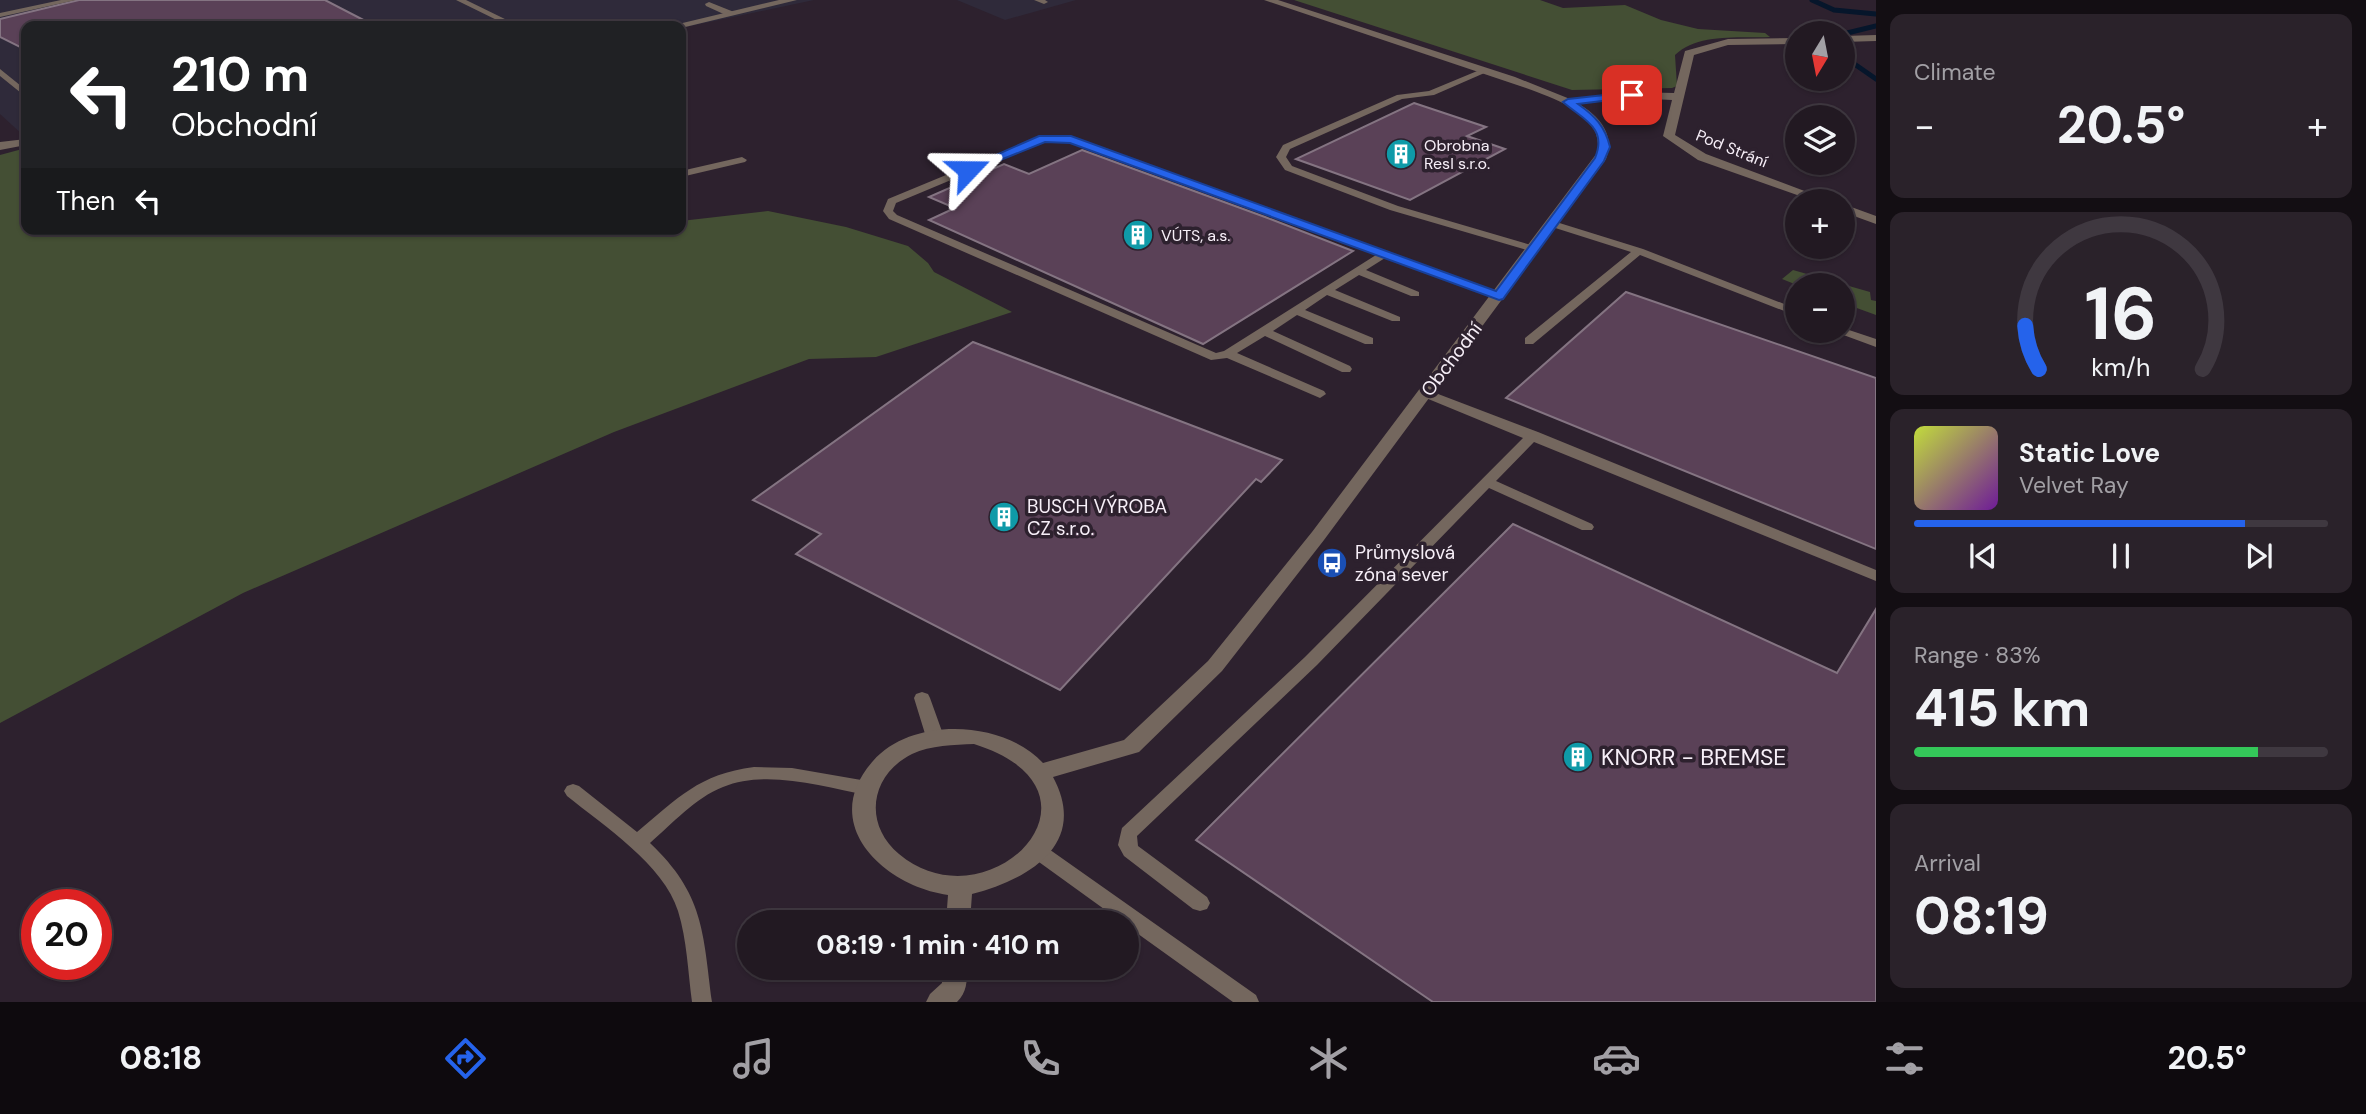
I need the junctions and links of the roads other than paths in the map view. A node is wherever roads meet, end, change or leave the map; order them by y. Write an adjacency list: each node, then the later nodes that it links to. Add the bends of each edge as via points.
1 (72, 0): 7 (lane)
2 (460, 0): 8 (lane)
3 (792, 0): 6 (street)
4 (1269, 0): 13 (street, Obchodní)
5 (709, 4): 6 (lane)
6 (731, 14): 9 (street)
7 (0, 15)
8 (504, 21)
9 (686, 24)
10 (1876, 38): 11 (street)
11 (1855, 39)
12 (1785, 41): 16 (street, via 1726,43 1698,49 1689,54)
13 (1485, 71): 17 (street, Obchodní); 26 (lane, via 1431,93 1401,97 1286,148 1280,157 1288,167 1394,208)
14 (0, 72): 15 (lane)
15 (21, 90)
16 (1680, 97): 17 (street, via 1632,95); 22 (street, Pod Strání, via 1669,136 1702,157)
17 (1568, 102): 25 (street, Obchodní, via 1601,131 1605,147)
18 (21, 143): 19 (street)
19 (0, 146)
20 (742, 160): 21 (lane)
21 (686, 173)
22 (1791, 189)
23 (1855, 212): 24 (street)
24 (1876, 220)
25 (1553, 224): 26 (street, Obchodní); 27 (lane)
26 (1534, 249): 32 (street, Obchodní)
27 (1639, 251): 33 (lane); 39 (lane)
28 (1384, 254): 29 (lane); 32 (lane); 41 (lane, via 1063,138 1043,138 889,206 893,217 1212,357)
29 (1358, 271): 30 (lane); 31 (lane)
30 (1327, 291): 34 (lane); 35 (lane)
31 (1415, 293)
32 (1499, 296): 43 (street, Obchodní)
33 (1785, 308)
34 (1296, 310): 36 (lane); 38 (lane)
35 (1396, 318)
36 (1264, 331): 41 (lane); 42 (lane)
37 (1855, 336): 40 (lane)
38 (1369, 341)
39 (1529, 341)
40 (1876, 343)
41 (1228, 354): 44 (lane)
42 (1346, 369)
43 (1426, 393): 45 (lane); 51 (street, Obchodní, via 1215,666 1131,746)
44 (1320, 394)
45 (1533, 435): 46 (lane); 48 (lane)
46 (1487, 482): 47 (lane); 57 (lane, via 1311,661 1128,833 1131,851)
47 (1587, 527)
48 (1876, 576)
49 (922, 698): 50 (lane)
50 (935, 737): 51 (street, via 975,736 1012,749); 52 (street, via 905,747 882,765)
51 (1040, 772): 55 (street, via 1052,798 1052,826)
52 (867, 788): 54 (lane, via 754,774 716,781); 56 (street, via 863,815 872,842 894,865 925,881)
53 (573, 790): 54 (lane)
54 (636, 843): 59 (lane, via 672,877 687,909)
55 (1039, 852): 56 (street, via 1006,876); 60 (lane)
56 (961, 886): 58 (street)
57 (1200, 903)
58 (959, 910)
59 (702, 1002)
60 (1250, 1002)

